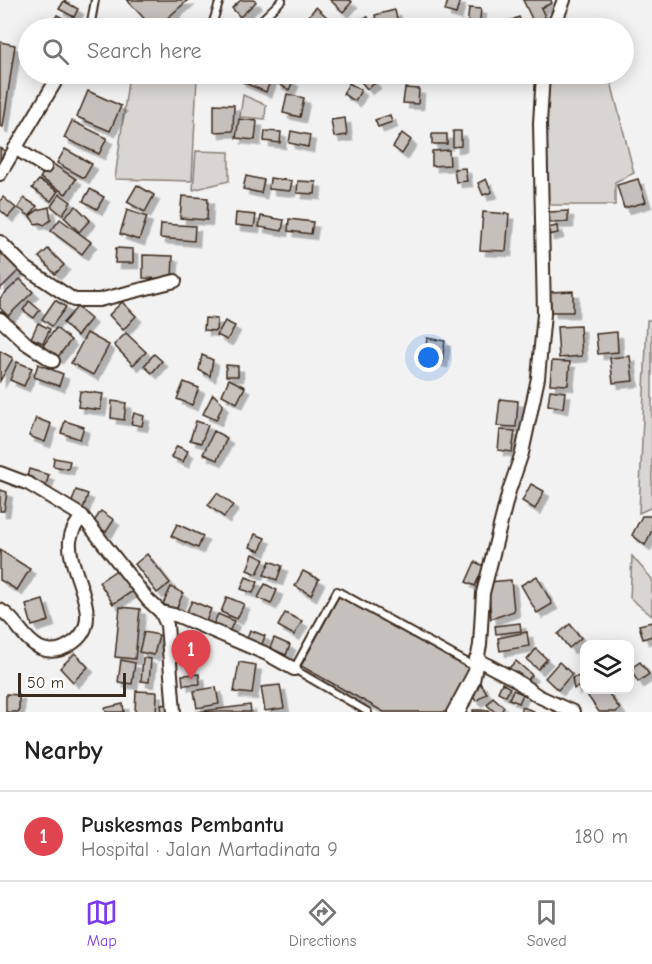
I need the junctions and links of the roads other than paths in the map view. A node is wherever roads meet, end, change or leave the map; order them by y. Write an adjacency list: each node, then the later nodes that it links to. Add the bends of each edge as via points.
1 (95, 0): 5 (lane)
2 (220, 0): 6 (lane)
3 (282, 0): 7 (lane)
4 (564, 0): 8 (street)
5 (92, 18)
6 (214, 18)
7 (263, 18)
8 (557, 18)
9 (54, 84): 11 (street)
10 (542, 84): 22 (street, via 541,355 522,453 483,593 483,620)
11 (15, 148): 12 (street); 13 (street)
12 (45, 167)
13 (0, 174)
14 (0, 242): 15 (street, via 26,268 74,300 99,300)
15 (176, 281)
16 (0, 320): 17 (street)
17 (52, 361)
18 (0, 473): 19 (street, via 29,484)
19 (82, 516): 20 (street, via 70,541 85,596 84,634 65,648 44,650 25,637); 21 (street)
20 (0, 610)
21 (161, 612): 23 (street, via 267,654); 24 (street, via 167,625)
22 (475, 664): 23 (lane, via 337,591); 26 (lane); 27 (street, via 473,681); 28 (street)
23 (294, 669): 25 (lane)
24 (174, 712)
25 (368, 712)
26 (450, 712)
27 (459, 712)
28 (573, 712)

